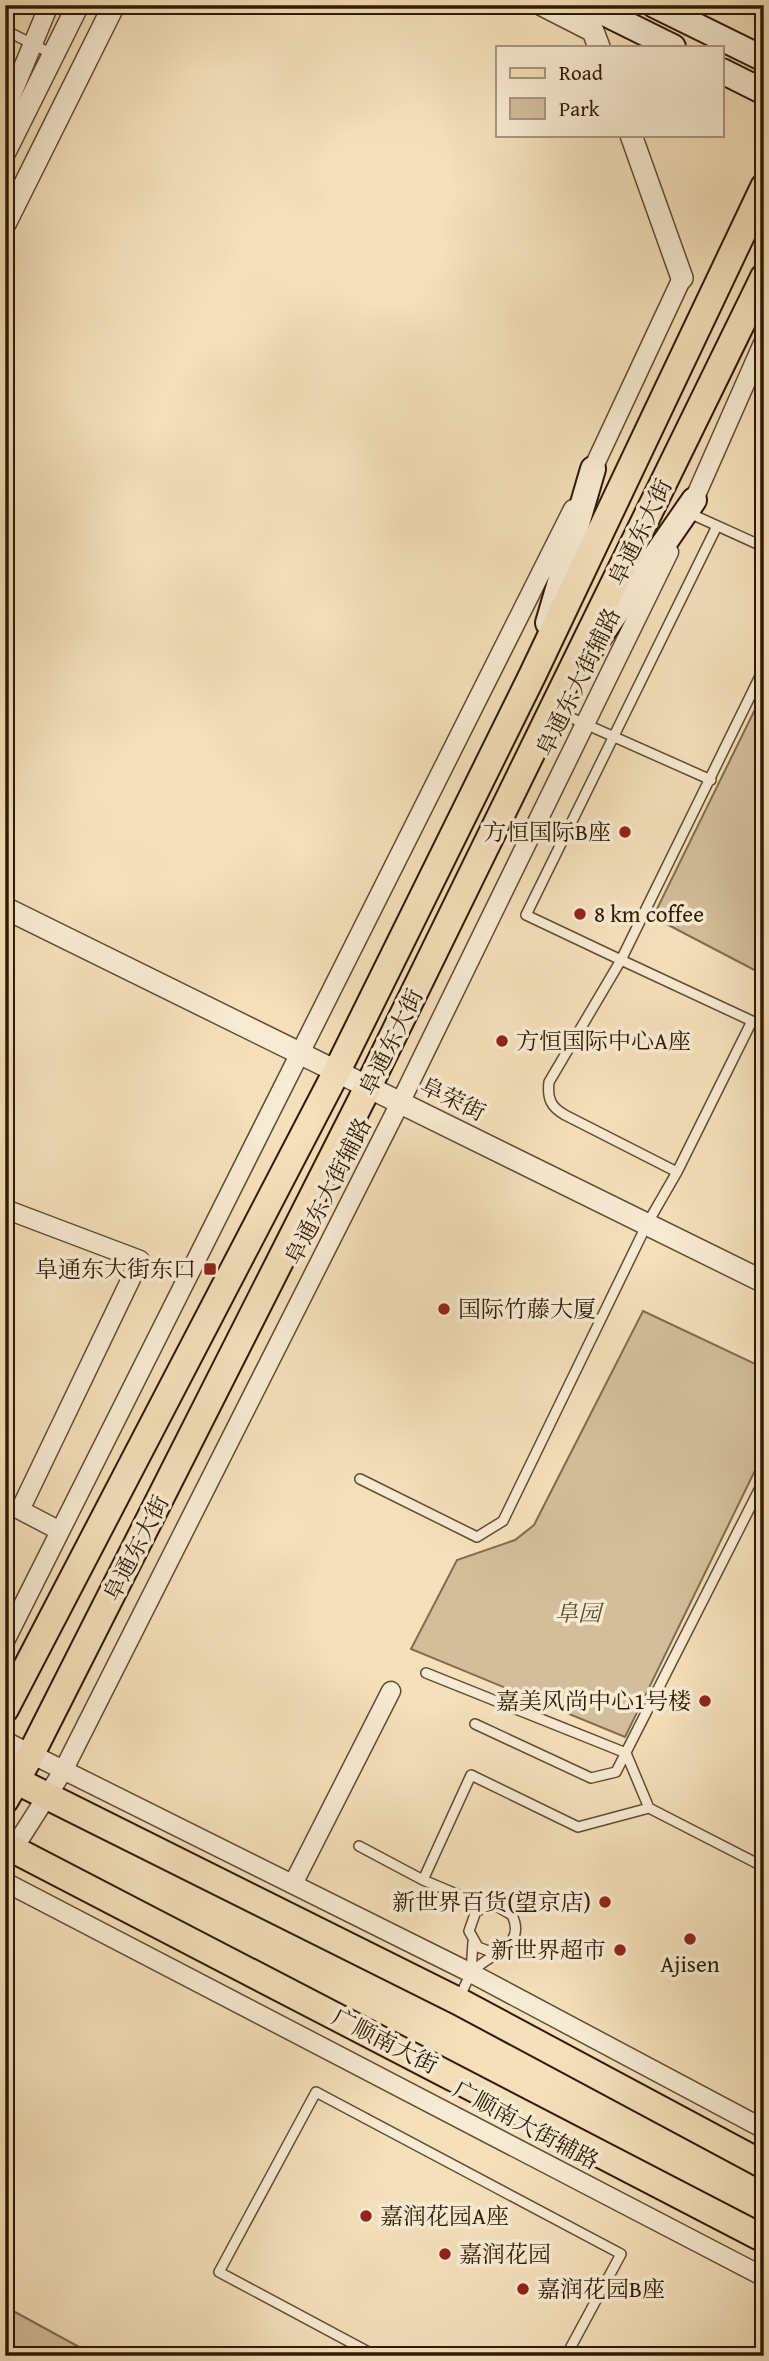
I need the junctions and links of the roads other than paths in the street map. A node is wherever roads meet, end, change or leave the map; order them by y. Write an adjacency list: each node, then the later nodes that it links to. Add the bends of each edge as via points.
1 (49, 5): 8 (street)
2 (78, 5): 11 (street)
3 (114, 5): 19 (street)
4 (542, 5): 9 (street, via 593,31)
5 (588, 5): 10 (main road)
6 (653, 5): 12 (main road)
7 (5, 30): 8 (lane)
8 (33, 44): 11 (lane); 15 (street)
9 (599, 46)
10 (671, 46)
11 (53, 55): 17 (street)
12 (764, 60)
13 (724, 72): 14 (main road)
14 (764, 92)
15 (5, 111)
16 (631, 136): 21 (street)
17 (5, 152)
18 (764, 187): 28 (main road, 阜通东大街)
19 (5, 224)
20 (764, 277): 29 (main road, 阜通东大街)
21 (682, 278): 23 (street)
22 (764, 341): 24 (street, 阜通东大街辅路)
23 (593, 469): 28 (main road); 36 (street)
24 (691, 506): 25 (lane); 29 (main road); 31 (street, 阜通东大街辅路)
25 (717, 526): 26 (lane); 32 (lane)
26 (764, 547)
27 (764, 668): 33 (lane)
28 (533, 674): 37 (main road, 阜通东大街)
29 (566, 685): 30 (main road, 阜通东大街)
30 (554, 710): 31 (lane); 38 (main road, 阜通东大街)
31 (585, 724): 32 (lane); 39 (street, 阜通东大街辅路)
32 (613, 736): 33 (lane); 35 (lane, via 526,915)
33 (711, 780): 35 (lane)
34 (5, 908): 36 (street, 阜荣街)
35 (621, 960): 40 (lane, via 549,1082 548,1095 554,1108 565,1115); 40 (lane, via 752,1021)
36 (300, 1053): 37 (street, 阜荣街); 46 (street)
37 (337, 1072): 38 (street, 阜荣街); 50 (main road, 阜通东大街)
38 (368, 1087): 39 (street, 阜荣街); 54 (main road, 阜通东大街)
39 (400, 1103): 42 (street, 阜荣街); 55 (street, 阜通东大街辅路)
40 (677, 1172): 42 (lane)
41 (5, 1209): 46 (street, via 140,1260 20,1510)
42 (647, 1224): 43 (street, 阜荣街); 44 (lane, via 503,1521 477,1537)
43 (764, 1282)
44 (360, 1479)
45 (764, 1480): 53 (lane)
46 (60, 1531): 47 (street)
47 (5, 1641)
48 (426, 1673): 53 (lane)
49 (391, 1691): 64 (street)
50 (5, 1710)
51 (475, 1724): 53 (lane, via 591,1778 616,1772)
52 (5, 1741): 54 (street)
53 (626, 1753): 58 (lane)
54 (31, 1754): 55 (street); 56 (main road, 阜通东大街)
55 (63, 1771): 57 (street, 阜通东大街辅路); 64 (street)
56 (9, 1785): 57 (main road)
57 (45, 1797): 60 (street, 阜通东大街辅路); 69 (main road)
58 (649, 1808): 61 (lane); 62 (lane, via 578,1827 471,1775)
59 (359, 1846): 62 (lane)
60 (8, 1852): 72 (main road, 广顺南大街)
61 (764, 1867)
62 (423, 1880): 65 (lane)
63 (5, 1882): 73 (street, 广顺南大街辅路)
64 (293, 1884): 68 (street)
65 (485, 1906): 66 (lane, via 470,1923); 67 (lane, via 503,1908 516,1923 509,1945)
66 (472, 1942): 67 (lane); 68 (lane)
67 (494, 1953): 68 (lane)
68 (471, 1973): 69 (lane); 70 (street)
69 (458, 2001): 71 (main road)
70 (764, 2129)
71 (764, 2165)
72 (764, 2239)
73 (764, 2277)
74 (376, 2356): 75 (lane, via 219,2272 316,2092 621,2254)
75 (566, 2356)

